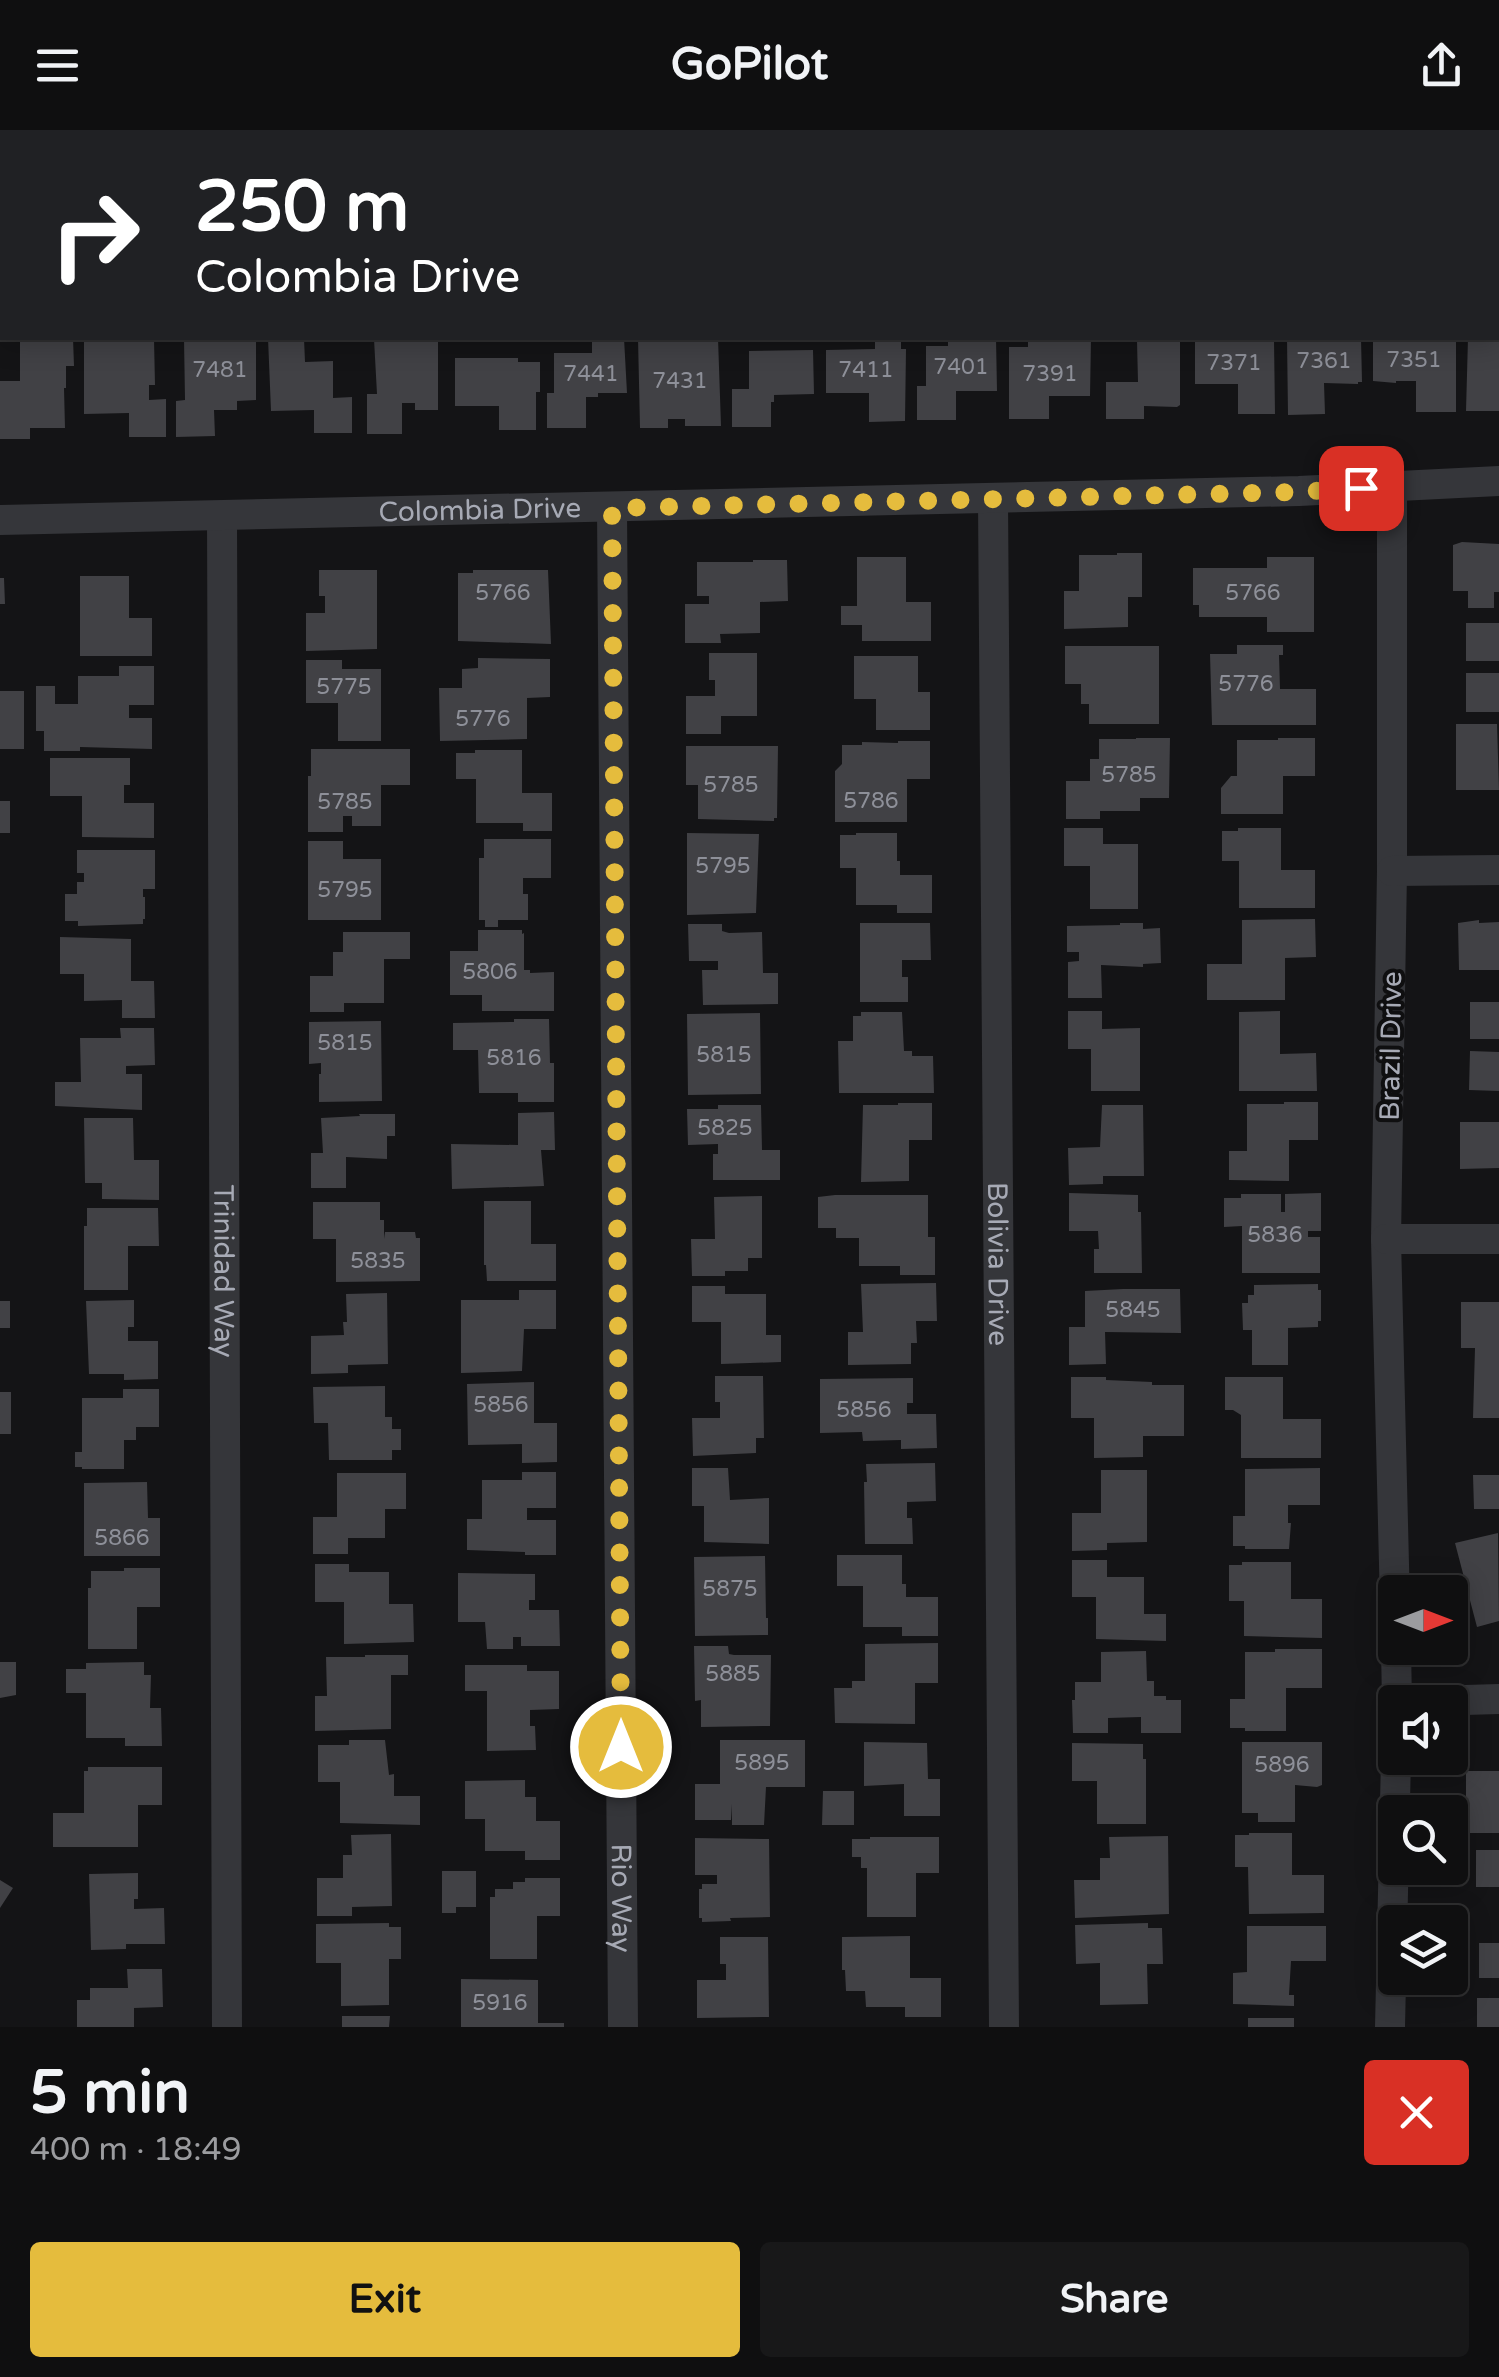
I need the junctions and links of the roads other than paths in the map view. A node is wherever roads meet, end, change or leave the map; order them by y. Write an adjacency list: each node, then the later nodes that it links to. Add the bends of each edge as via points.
1 (1499, 481): 2 (street, Colombia Drive)
2 (1392, 486): 3 (street, Colombia Drive); 8 (street, Brazil Drive)
3 (993, 499): 4 (street, Colombia Drive); 17 (street, Bolivia Drive)
4 (612, 508): 5 (street, Colombia Drive); 16 (street, Rio Way)
5 (222, 516): 6 (street, Colombia Drive); 15 (street, Trinidad Way)
6 (0, 520)
7 (1499, 870): 8 (street)
8 (1392, 872): 9 (street, Brazil Drive)
9 (1386, 1239): 10 (street); 11 (street, Brazil Drive)
10 (1499, 1240)
11 (1394, 1575)
12 (1499, 1699): 13 (street)
13 (1468, 1700)
14 (1396, 1775): 18 (street)
15 (226, 2027)
16 (623, 2027)
17 (1004, 2027)
18 (1390, 2027)

